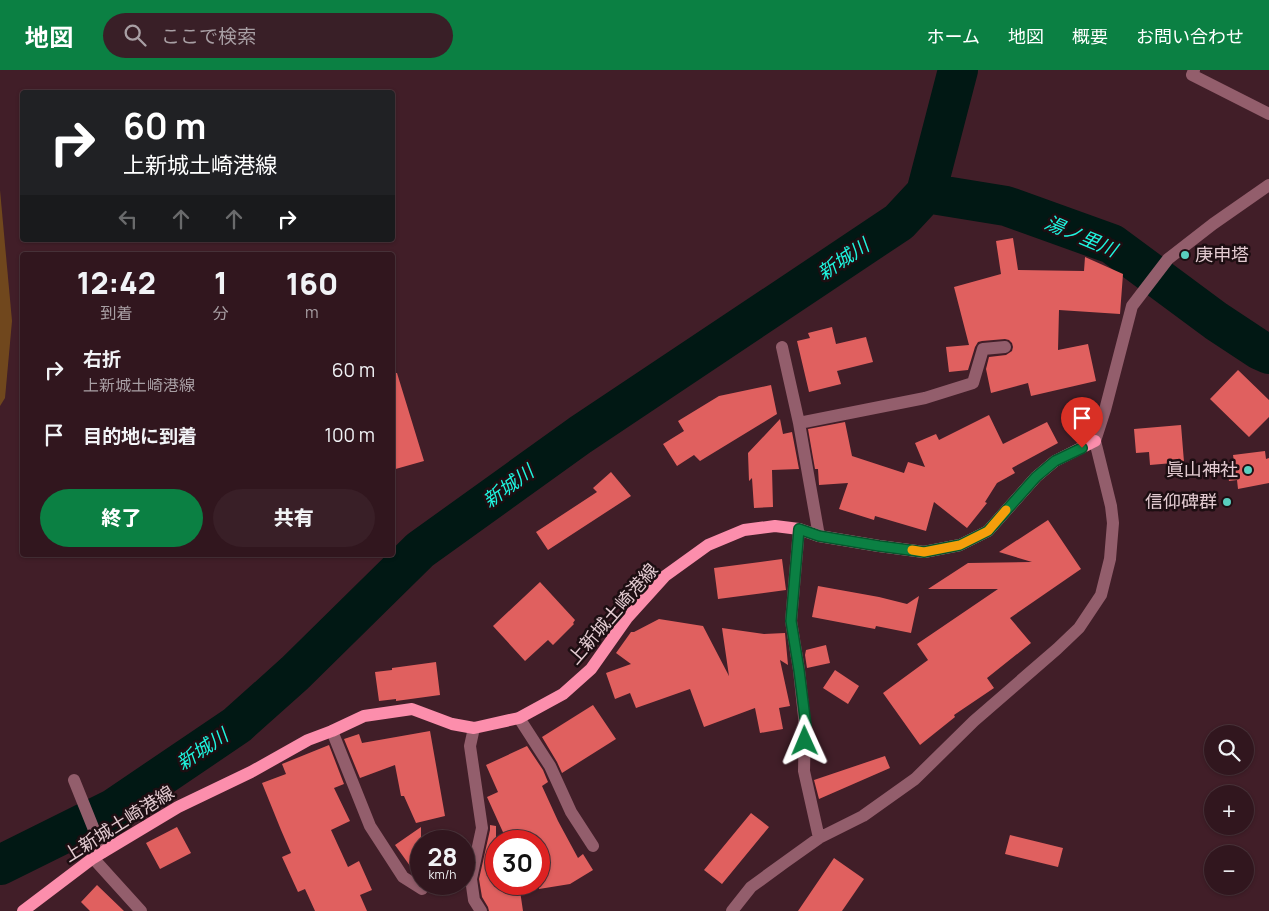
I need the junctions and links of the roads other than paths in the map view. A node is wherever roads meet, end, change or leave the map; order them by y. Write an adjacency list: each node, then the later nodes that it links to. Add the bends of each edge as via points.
1 (1194, 70): 2 (street, via 1192,75)
2 (1269, 114)
3 (1269, 185): 7 (street, via 1168,259 1132,306)
4 (782, 347): 6 (street)
5 (1005, 347): 6 (street, via 983,350 973,382 925,398)
6 (799, 423): 9 (street)
7 (1096, 441): 9 (main road, 上新城土崎港線, via 1055,461 1036,477 988,531 960,545 924,552); 14 (street, via 1113,522 1110,560 1101,595 1079,628 974,721 916,779 863,816)
8 (799, 529): 9 (main road, 上新城土崎港線); 10 (main road, 上新城土崎港線, via 775,526 744,530 708,545 665,576 627,618 591,669 563,694); 14 (street, via 791,621 806,726 804,771)
9 (819, 536)
10 (519, 718): 11 (main road, 上新城土崎港線); 15 (street, via 550,766 571,812)
11 (474, 728): 12 (main road, 上新城土崎港線, via 452,724 412,709 364,716); 20 (street, via 470,746 482,828 471,879 474,900)
12 (332, 731): 16 (main road, 上新城土崎港線, via 308,740 178,807); 17 (street, via 370,826 403,876)
13 (74, 780): 16 (street)
14 (819, 838): 21 (street, via 751,887)
15 (593, 846)
16 (99, 852): 18 (main road, 上新城土崎港線); 19 (street)
17 (410, 881)
18 (23, 911)
19 (141, 911)
20 (481, 911)
21 (732, 911)

